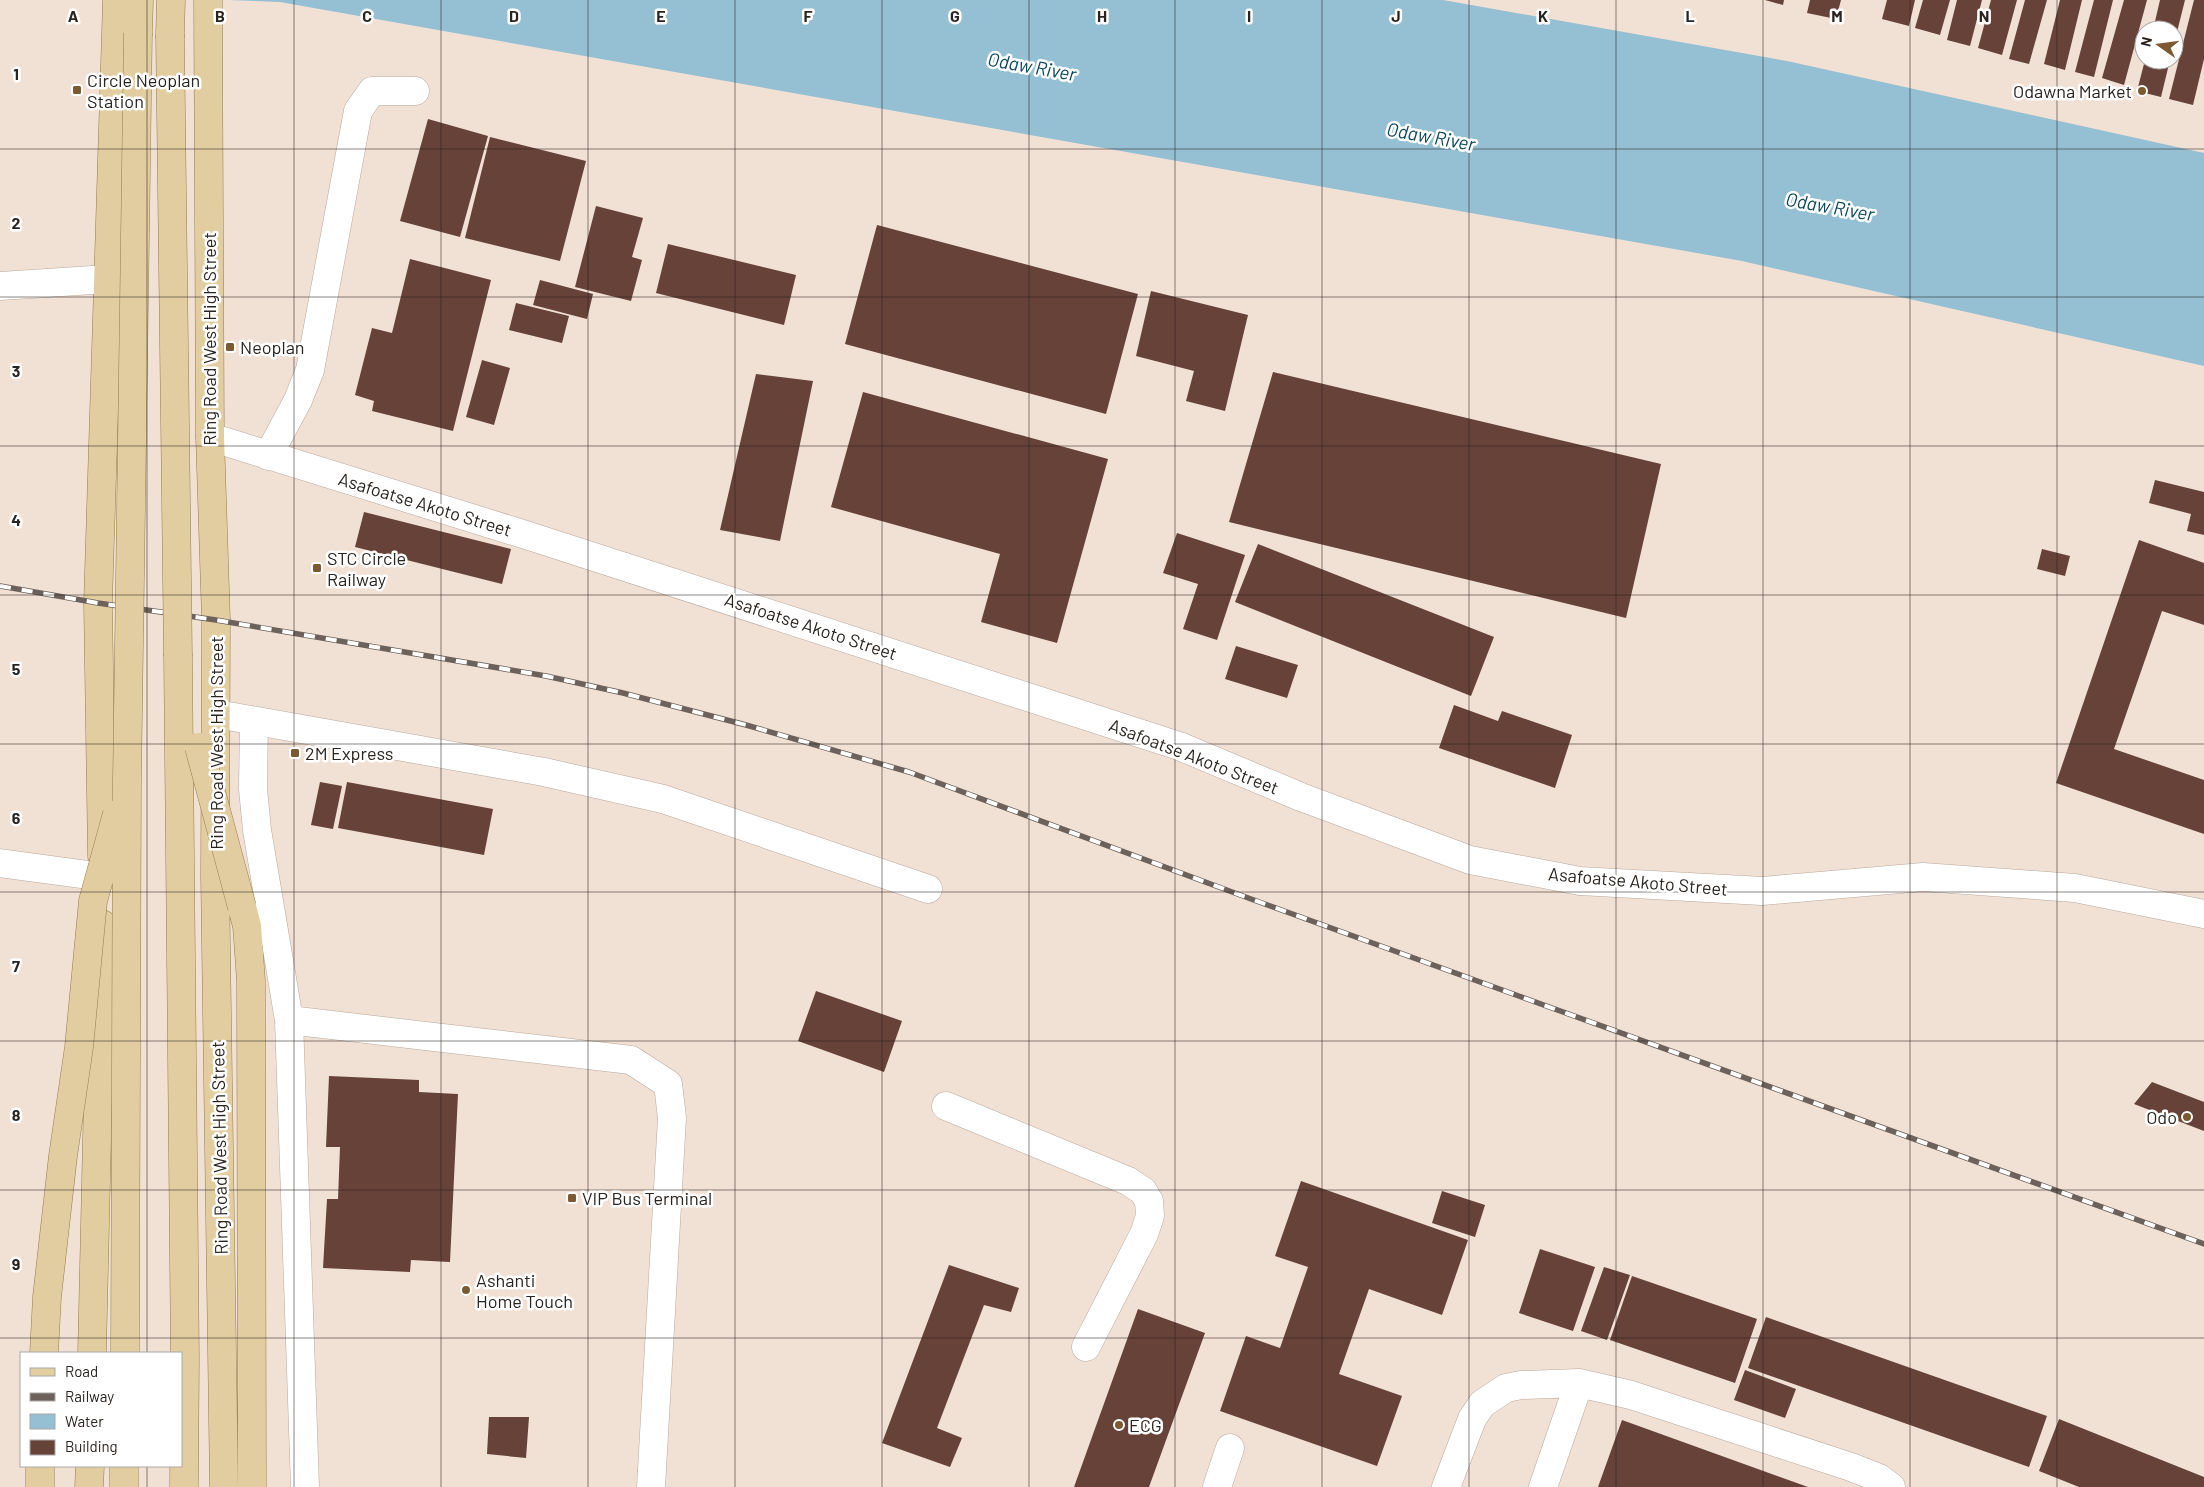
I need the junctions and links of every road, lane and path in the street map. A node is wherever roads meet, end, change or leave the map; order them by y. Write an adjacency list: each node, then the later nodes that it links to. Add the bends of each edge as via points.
1 (117, 0): 6 (main road)
2 (139, 0): 13 (main road, bridge)
3 (171, 0): 10 (main road, Ring Road West High Street, bridge)
4 (208, 13): 8 (main road, Ring Road West High Street)
5 (416, 91): 9 (street, via 372,92 358,112 310,370)
6 (108, 279): 7 (street); 15 (main road, via 98,603)
7 (0, 286)
8 (210, 437): 9 (street, Asafoatse Akoto Street); 11 (main road, Ring Road West High Street)
9 (268, 456): 17 (street, Asafoatse Akoto Street, via 545,541 1180,746 1302,797 1470,860 1580,880 1762,891 1923,877 2075,888)
10 (178, 656): 32 (main road, Ring Road West High Street); 34 (main road, bridge, via 247,926 251,991)
11 (217, 714): 12 (street); 33 (main road, Ring Road West High Street, via 215,877)
12 (254, 721): 16 (street, via 544,772 663,799); 18 (street, via 253,789 257,830)
13 (127, 781): 21 (main road, bridge, via 93,902); 23 (main road, bridge)
14 (0, 863): 15 (street)
15 (103, 877): 22 (main road)
16 (928, 889)
17 (2204, 914)
18 (289, 1020): 35 (street); 36 (street, via 631,1060 668,1084 672,1118)
19 (946, 1106): 20 (street, via 1111,1173 1143,1192 1149,1201 1150,1216 1144,1234)
20 (1086, 1347)
21 (44, 1352)
22 (92, 1352)
23 (125, 1352)
24 (1579, 1383): 38 (street, via 1506,1388 1482,1404 1472,1419); 39 (street); 40 (street, via 1631,1395 1851,1467 1879,1478)
25 (1230, 1448): 37 (street)
26 (40, 1467): 29 (main road)
27 (90, 1467): 30 (main road)
28 (124, 1467): 31 (main road)
29 (40, 1487)
30 (89, 1487)
31 (124, 1487)
32 (184, 1487)
33 (224, 1487)
34 (252, 1487)
35 (305, 1487)
36 (651, 1487)
37 (1217, 1487)
38 (1446, 1487)
39 (1543, 1487)
40 (1891, 1487)

